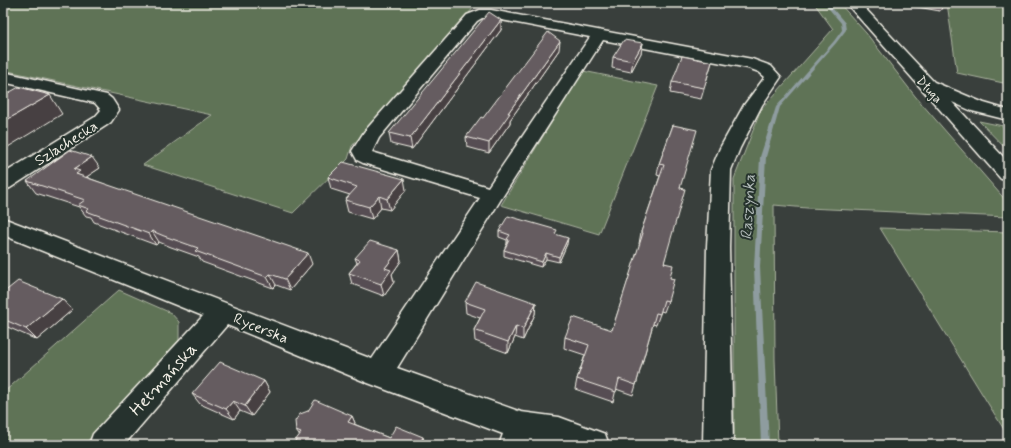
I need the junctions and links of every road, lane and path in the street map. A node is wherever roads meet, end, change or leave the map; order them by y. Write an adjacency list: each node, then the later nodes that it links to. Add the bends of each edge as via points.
1 (853, 3): 4 (street, Długa)
2 (598, 34): 10 (street); 10 (street, via 491,14 476,16 371,136 362,151 364,156 370,159); 15 (street, via 752,64 765,69 773,77 753,105 721,170 718,247)
3 (3, 76): 5 (street, Szlachecka)
4 (925, 83): 7 (street, via 978,107); 8 (street, Długa)
5 (49, 87): 6 (street); 9 (street, Szlachecka, via 101,99 110,110 101,121)
6 (29, 98)
7 (1008, 115)
8 (1008, 174)
9 (3, 183)
10 (492, 195): 13 (street)
11 (3, 226): 12 (street, Rycerska)
12 (222, 313): 13 (street, Rycerska); 16 (street, Hetmańska)
13 (378, 374): 14 (street, Rycerska)
14 (518, 435): 17 (street, Rycerska, via 560,432)
15 (718, 439)
16 (104, 445)
17 (594, 445)

